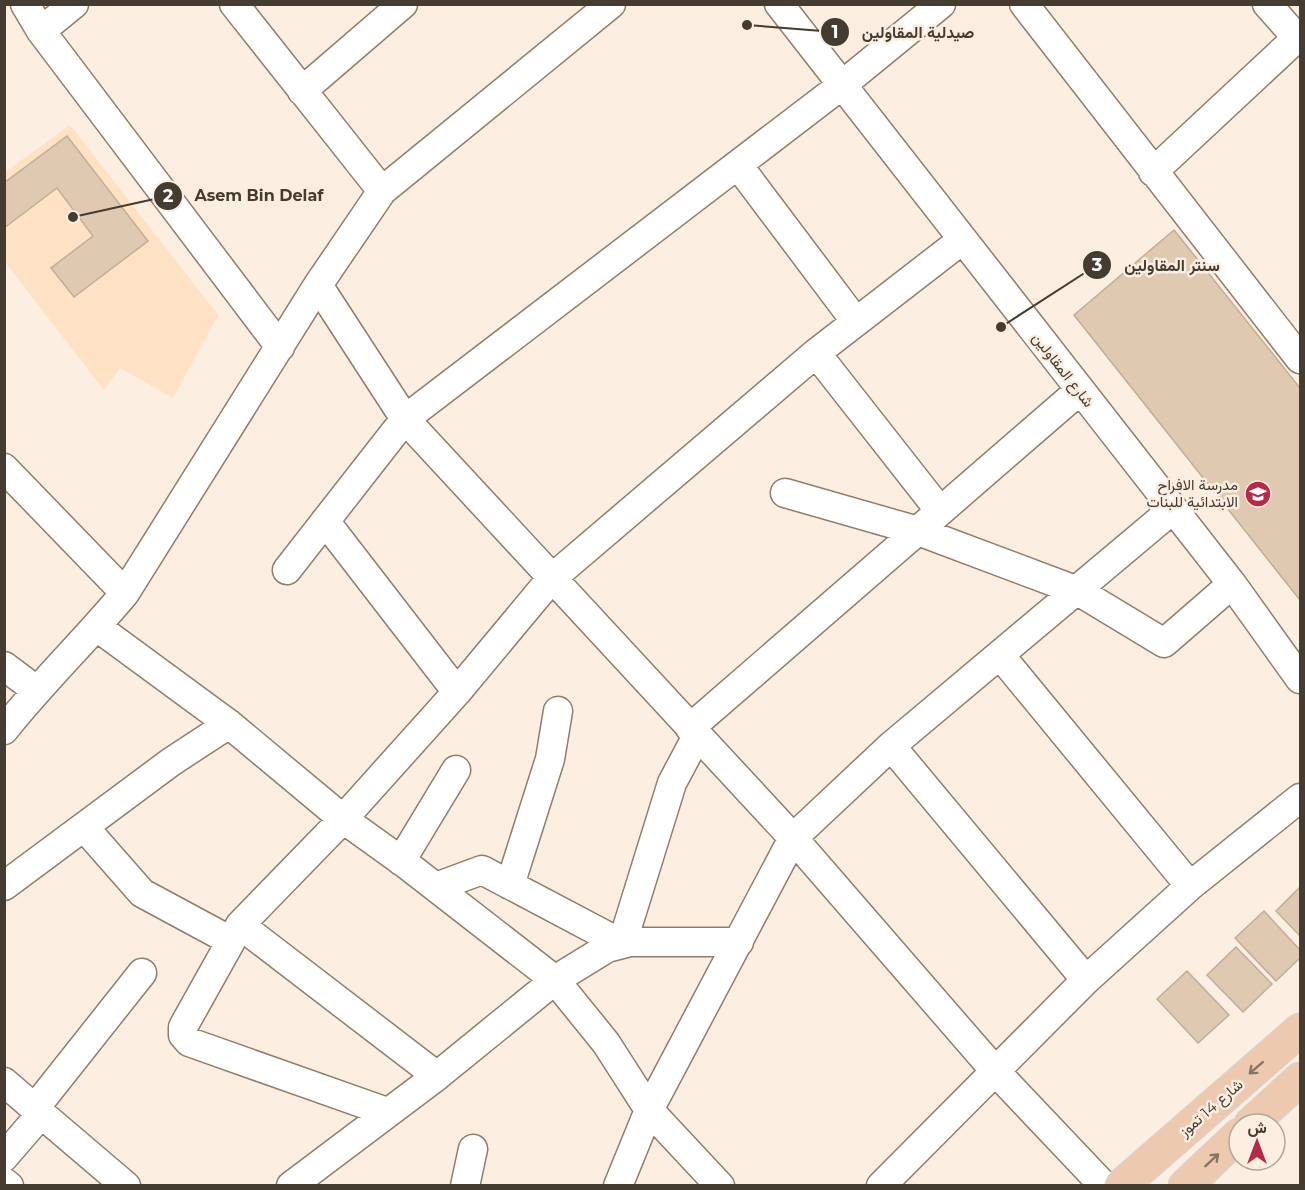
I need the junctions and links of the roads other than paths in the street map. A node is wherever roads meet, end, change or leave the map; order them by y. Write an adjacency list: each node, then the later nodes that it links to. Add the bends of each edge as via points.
1 (25, 4): 10 (street)
2 (74, 4): 10 (street)
3 (234, 4): 13 (street)
4 (403, 4): 13 (street)
5 (611, 4): 16 (street)
6 (779, 4): 12 (street, شارع المقاولين)
7 (941, 4): 12 (street)
8 (1024, 4): 15 (street)
9 (1267, 4): 11 (street)
10 (41, 31): 20 (street)
11 (1299, 37): 15 (street)
12 (842, 85): 14 (street); 17 (street, شارع المقاولين)
13 (302, 91): 16 (street)
14 (738, 165): 19 (street); 24 (street)
15 (1153, 172): 21 (street)
16 (382, 191): 18 (street)
17 (962, 240): 19 (street); 23 (street, شارع المقاولين)
18 (318, 285): 20 (street); 24 (street)
19 (856, 322): 22 (street)
20 (280, 347): 35 (street)
21 (1298, 349)
22 (816, 352): 28 (street); 32 (street)
23 (1079, 391): 27 (street, شارع المقاولين); 28 (street)
24 (405, 419): 29 (street); 32 (street)
25 (4, 468): 35 (street)
26 (785, 493): 30 (street)
27 (1172, 510): 33 (street, شارع المقاولين); 34 (street)
28 (940, 511): 30 (street)
29 (325, 521): 31 (street); 42 (street)
30 (918, 531): 34 (street); 46 (street)
31 (287, 570)
32 (552, 579): 42 (street); 46 (street)
33 (1232, 584): 34 (street, via 1164,643); 37 (street, شارع المقاولين)
34 (1078, 591): 38 (street)
35 (125, 593): 36 (street)
36 (97, 627): 41 (street); 44 (street)
37 (1291, 647): 40 (street, شارع المقاولين)
38 (1000, 655): 47 (street); 56 (street)
39 (4, 666): 41 (street)
40 (1300, 679)
41 (36, 690): 45 (street)
42 (457, 692): 50 (street)
43 (558, 711): 54 (street, via 550,759)
44 (229, 724): 50 (street); 51 (street)
45 (4, 730)
46 (694, 732): 52 (street); 60 (street, via 672,783)
47 (891, 746): 52 (street); 63 (street)
48 (456, 770): 53 (street)
49 (1300, 798): 56 (street)
50 (343, 819): 53 (street); 58 (street)
51 (84, 827): 55 (street); 58 (street, via 142,892)
52 (793, 838): 59 (street); 65 (street)
53 (401, 861): 57 (street)
54 (510, 885): 57 (street, via 482,870); 60 (street)
55 (4, 886)
56 (1190, 886): 63 (street)
57 (436, 887): 62 (street)
58 (235, 933): 66 (street); 71 (street, via 183,1027 183,1035 189,1041)
59 (739, 942): 60 (street); 69 (street)
60 (622, 944): 62 (street, via 607,948)
61 (142, 973): 70 (street)
62 (555, 980): 66 (street); 69 (street, via 606,1043)
63 (1086, 980): 65 (street)
64 (1300, 1030): 85 (main road, شارع 14 تموز, one-way to 85)
65 (996, 1072): 83 (street); 84 (street)
66 (437, 1076): 71 (street)
67 (1300, 1079): 72 (main road)
68 (4, 1082): 70 (street)
69 (649, 1110): 81 (street); 82 (street)
70 (38, 1111): 75 (street); 78 (street)
71 (387, 1112): 79 (street)
72 (1264, 1112)
73 (1227, 1146): 86 (main road, one-way to 73)
74 (473, 1149): 80 (street)
75 (4, 1157)
76 (4, 1182): 77 (street)
77 (9, 1185)
78 (126, 1185)
79 (291, 1185)
80 (465, 1185)
81 (618, 1185)
82 (720, 1185)
83 (881, 1185)
84 (1104, 1185)
85 (1122, 1185)
86 (1185, 1185)

